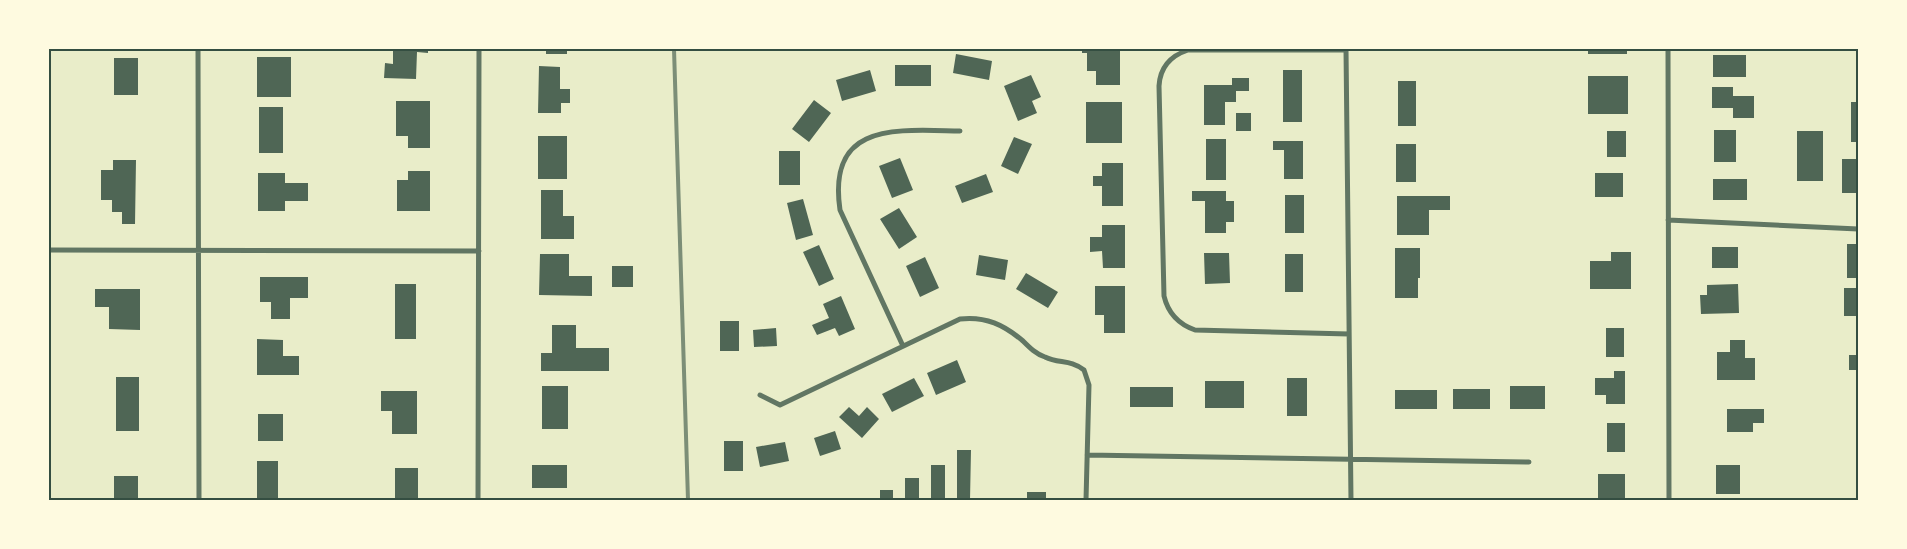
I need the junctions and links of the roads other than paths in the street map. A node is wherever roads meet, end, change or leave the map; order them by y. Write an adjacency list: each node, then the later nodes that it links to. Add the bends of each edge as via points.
1 (198, 49): 9 (street)
2 (479, 49): 10 (street)
3 (1346, 49): 11 (street); 11 (street, via 1188,50 1175,55 1165,66 1159,86 1164,296 1174,318 1188,327 1203,330)
4 (1668, 49): 6 (street)
5 (960, 131): 12 (street, via 907,130 872,135 858,142 839,176 840,210)
6 (1668, 220): 7 (street); 21 (street)
7 (1858, 229)
8 (49, 250): 9 (street)
9 (199, 250): 10 (street); 17 (street)
10 (479, 251): 18 (street)
11 (1349, 334): 15 (street)
12 (903, 346): 13 (street, via 780,405); 14 (street, via 960,319 985,318 1010,330 1036,353 1077,365 1084,370 1089,385)
13 (760, 395)
14 (1087, 455): 15 (street); 19 (street)
15 (1351, 460): 16 (street); 20 (street)
16 (1529, 462)
17 (199, 500)
18 (478, 500)
19 (1086, 500)
20 (1351, 500)
21 (1669, 500)

